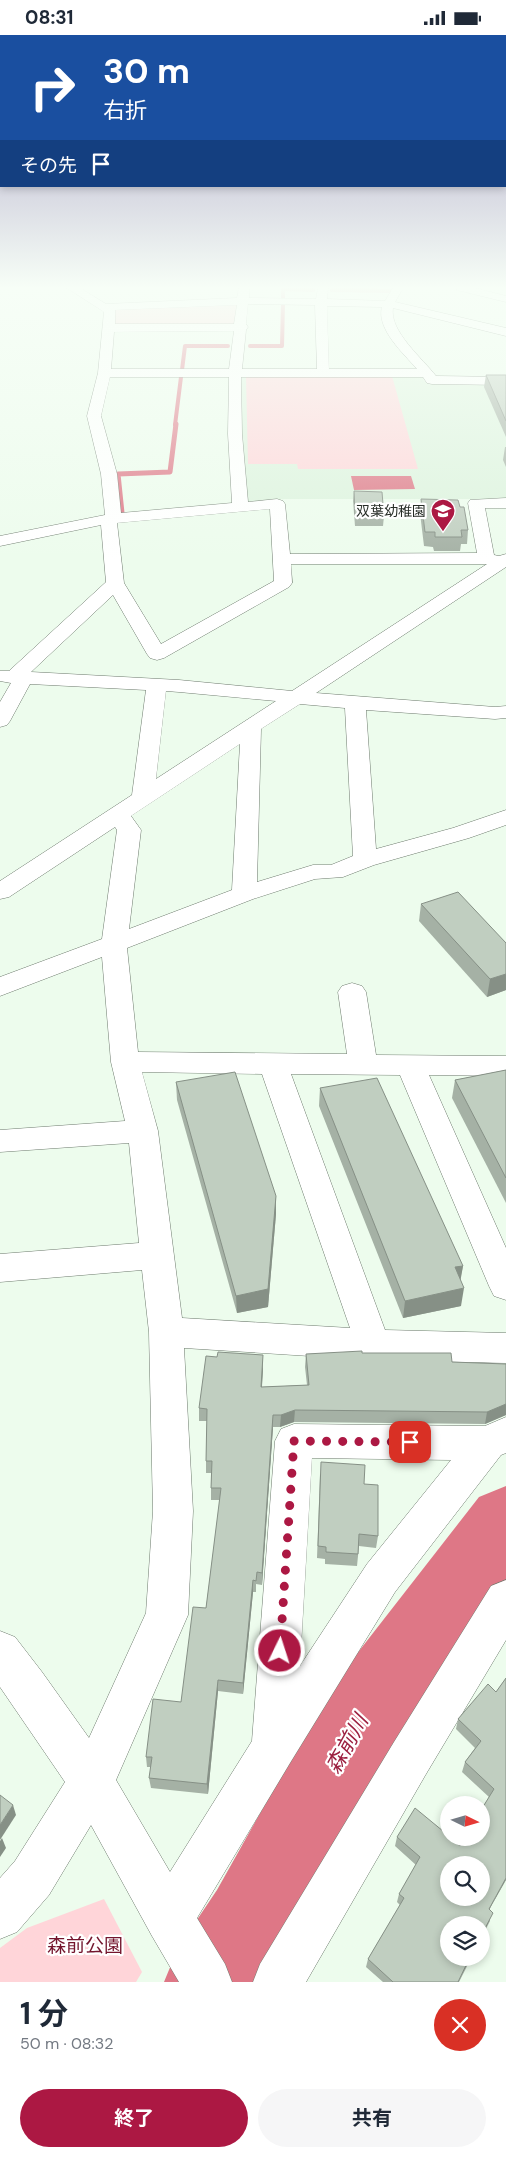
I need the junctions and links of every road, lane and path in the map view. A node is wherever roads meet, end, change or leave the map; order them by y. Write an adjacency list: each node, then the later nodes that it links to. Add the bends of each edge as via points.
1 (103, 379): 7 (street, via 94,416 109,474)
2 (236, 379): 6 (street, via 235,434)
3 (431, 379): 4 (street)
4 (506, 381)
5 (506, 503): 10 (street, via 476,503)
6 (240, 506): 7 (street); 9 (street, via 277,504)
7 (111, 519): 8 (street); 11 (street)
8 (0, 541)
9 (282, 559): 10 (street); 12 (street, via 282,583)
10 (498, 560): 16 (street)
11 (115, 583): 12 (street); 13 (street)
12 (158, 654): 15 (street)
13 (12, 677): 14 (street); 19 (street)
14 (157, 685): 15 (street); 21 (street)
15 (179, 686): 16 (street)
16 (293, 697): 17 (street); 20 (street)
17 (355, 703): 18 (street); 23 (street)
18 (506, 712)
19 (0, 721)
20 (250, 726): 21 (street); 25 (street)
21 (130, 805): 24 (street); 26 (street)
22 (506, 817): 23 (street)
23 (365, 860): 25 (street, via 334,872 313,872)
24 (0, 892)
25 (244, 894): 26 (street)
26 (114, 943): 27 (street); 29 (street)
27 (0, 987)
28 (352, 992): 31 (street)
29 (125, 1062): 30 (street); 34 (street)
30 (273, 1064): 31 (street); 40 (street)
31 (363, 1065): 32 (street)
32 (410, 1065): 33 (street); 38 (street)
33 (506, 1066)
34 (143, 1131): 35 (street); 36 (street)
35 (0, 1141)
36 (157, 1255): 37 (street); 39 (street)
37 (0, 1268)
38 (506, 1286)
39 (166, 1332): 40 (street); 46 (street, via 173,1511 168,1615)
40 (374, 1345): 41 (street)
41 (506, 1347)
42 (497, 1439): 45 (street, via 381,1578); 45 (street, via 294,1441)
43 (506, 1601): 50 (street)
44 (0, 1652): 46 (street)
45 (274, 1747): 48 (street)
46 (92, 1782): 47 (street, via 32,1878); 48 (street)
47 (0, 1915)
48 (169, 1919): 49 (street)
49 (207, 1982)
50 (278, 1982)

